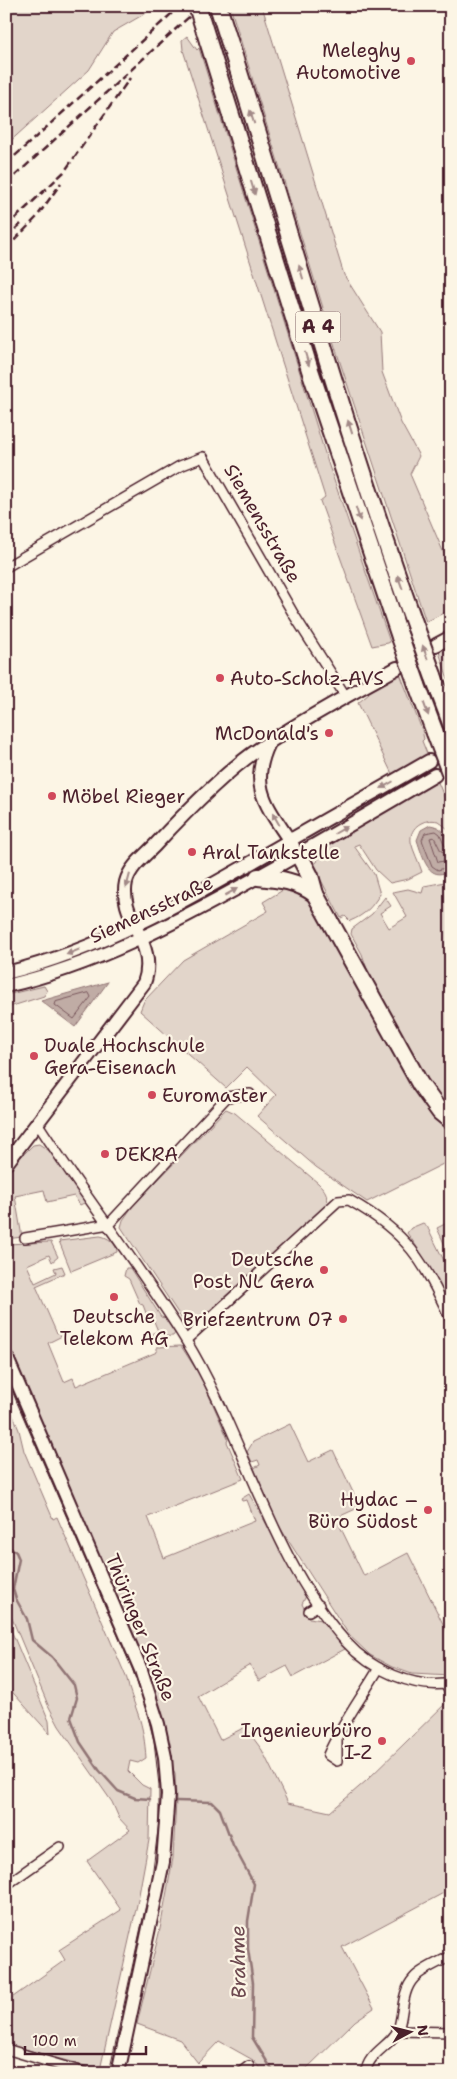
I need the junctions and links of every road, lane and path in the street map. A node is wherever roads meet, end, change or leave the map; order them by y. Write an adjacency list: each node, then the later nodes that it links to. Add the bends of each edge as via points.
1 (197, 6): 13 (highway, A 4, one-way to 13, bridge, via 310,370 435,733)
2 (218, 6): 8 (highway, A 4, one-way to 2, bridge, via 392,559)
3 (6, 567): 7 (street, Siemensstraße, via 180,466 203,457)
4 (451, 637): 5 (main road)
5 (436, 645)
6 (397, 668): 7 (main road, Siemensstraße)
7 (346, 697): 9 (main road, Siemensstraße)
8 (451, 722)
9 (269, 743): 11 (main road); 12 (main road, Siemensstraße)
10 (429, 761): 14 (main road, Siemensstraße, one-way to 14)
11 (259, 769): 12 (main road); 14 (main road, one-way to 11, via 264,797)
12 (233, 771): 18 (main road, Siemensstraße, one-way to 18, via 128,875 126,891)
13 (443, 775): 15 (main road, Siemensstraße, one-way to 13)
14 (290, 840): 15 (main road); 18 (main road, Siemensstraße)
15 (294, 857): 16 (main road, Siemensstraße); 17 (highway)
16 (258, 877): 17 (highway, via 288,880); 19 (main road, Siemensstraße, one-way to 16)
17 (310, 890): 25 (highway)
18 (134, 926): 20 (main road); 22 (main road, Siemensstraße, one-way to 22, via 61,957)
19 (157, 930): 20 (main road, Siemensstraße); 21 (main road)
20 (140, 938): 21 (main road); 23 (main road, Siemensstraße, via 55,972)
21 (148, 957): 28 (main road, via 148,972 141,988)
22 (6, 973)
23 (6, 986)
24 (250, 1094): 30 (street, via 227,1097)
25 (434, 1104): 26 (highway); 27 (highway)
26 (451, 1111)
27 (451, 1121)
28 (38, 1124): 29 (main road); 30 (street)
29 (6, 1164)
30 (109, 1224): 31 (street); 33 (street)
31 (25, 1238)
32 (451, 1320): 33 (street, via 416,1253 392,1227 350,1200 338,1201)
33 (186, 1340): 35 (street, via 211,1387 279,1537)
34 (6, 1356): 49 (main road, Thüringer Straße, via 142,1670 165,1757 168,1794 163,1862)
35 (319, 1605): 36 (street); 37 (street, via 346,1642)
36 (309, 1611)
37 (379, 1668): 38 (street, via 407,1679); 40 (street)
38 (448, 1684): 39 (street)
39 (451, 1694)
40 (338, 1736)
41 (60, 1847): 42 (street)
42 (6, 1885)
43 (451, 1956): 44 (street, via 414,1977 406,1993)
44 (397, 2031): 45 (street); 51 (street, via 374,2055)
45 (451, 2032)
46 (6, 2049): 48 (street)
47 (250, 2066): 50 (street)
48 (86, 2073)
49 (118, 2073)
50 (240, 2073)
51 (366, 2073)

